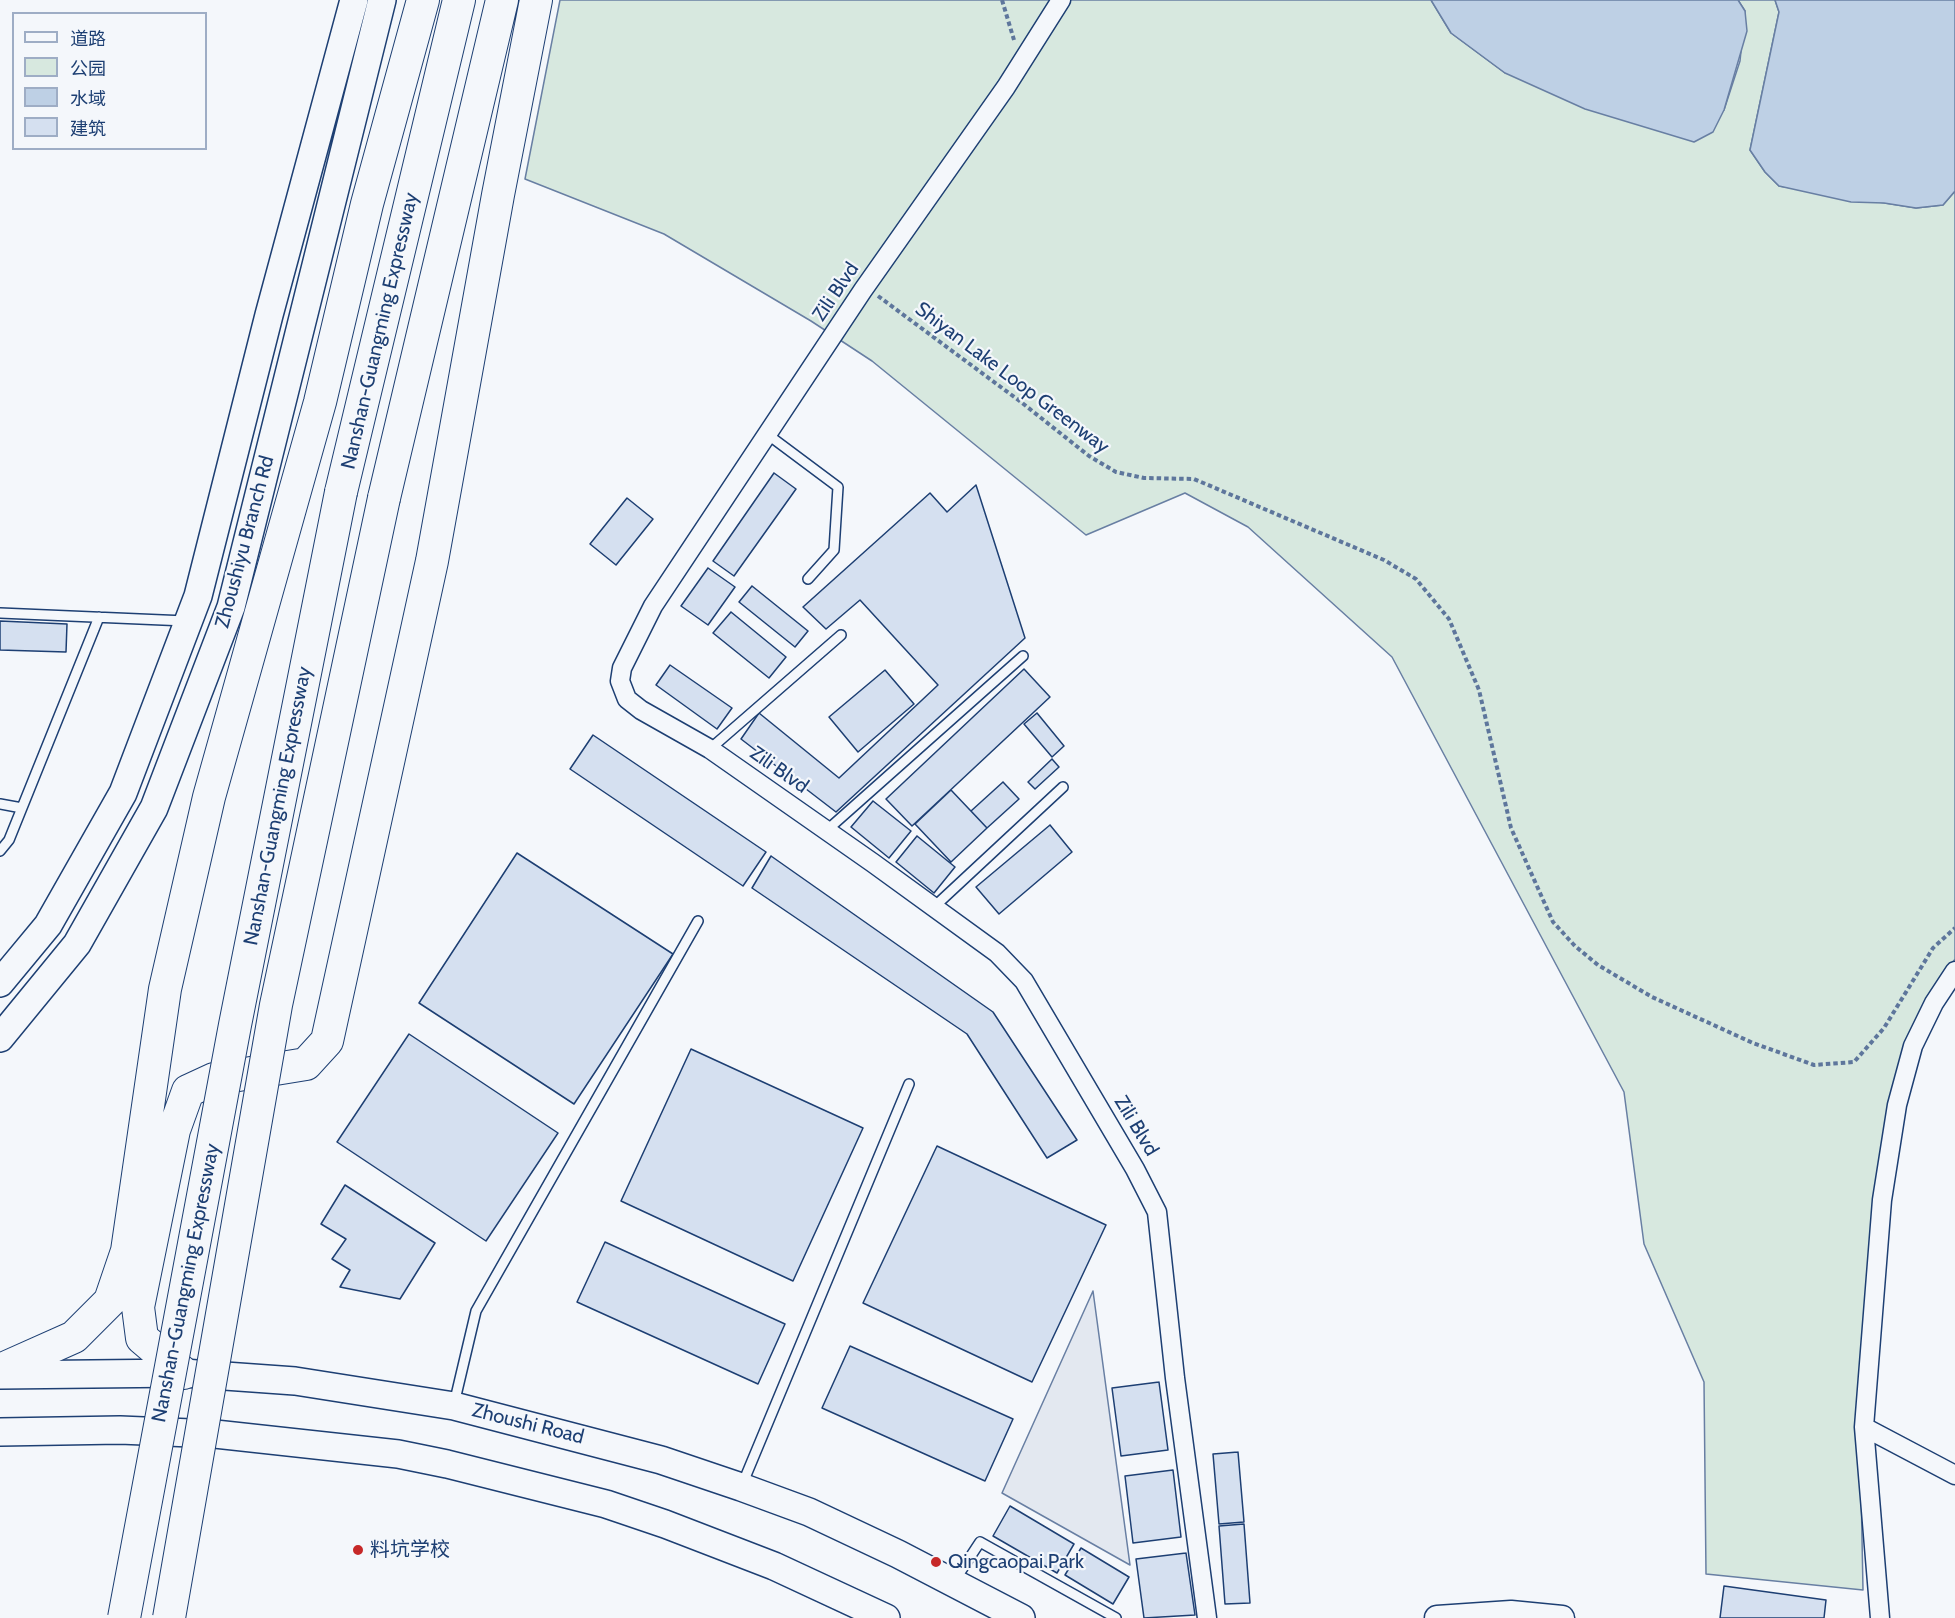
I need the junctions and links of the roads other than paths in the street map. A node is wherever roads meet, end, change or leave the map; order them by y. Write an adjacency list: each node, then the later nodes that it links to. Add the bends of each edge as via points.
1 (354, 0): 12 (main road, Zhoushiyu Branch Rd)
2 (382, 0): 25 (main road, Zhoushiyu Branch Rd, via 231,607 154,808 77,944)
3 (423, 0): 27 (highway, via 367,204 320,402 208,796 165,989 128,1251 110,1301 74,1337)
4 (459, 0): 36 (highway, Nanshan-Guangming Expressway, bridge, via 341,492 234,1025)
5 (502, 0): 37 (highway, Nanshan-Guangming Expressway, bridge, via 384,498 276,1005)
6 (536, 0): 28 (highway, via 432,561 327,1041 306,1064 214,1079 188,1091 174,1130 138,1307 142,1338)
7 (1061, 0): 8 (street, Zili Blvd)
8 (767, 434): 9 (lane, via 838,487 834,550); 15 (street, Zili Blvd, via 653,606 622,668 620,681 627,699)
9 (808, 579)
10 (0, 613): 11 (lane)
11 (99, 617): 12 (lane); 18 (lane)
12 (189, 621): 24 (main road, Zhoushiyu Branch Rd, via 123,793 48,925)
13 (841, 635): 15 (lane)
14 (1023, 656): 19 (lane)
15 (710, 749): 19 (street, Zili Blvd)
16 (1063, 787): 21 (lane)
17 (0, 804): 18 (lane)
18 (22, 808): 20 (lane, via 9,840)
19 (826, 831): 21 (street, Zili Blvd)
20 (0, 851)
21 (934, 907): 41 (street, Zili Blvd, via 997,953 1024,981 1153,1200)
22 (698, 921): 30 (lane, via 476,1311)
23 (1955, 971): 31 (street, via 1913,1046 1897,1105 1882,1200)
24 (0, 983)
25 (0, 1038)
26 (909, 1084): 34 (lane)
27 (0, 1370)
28 (183, 1373): 29 (main road, Zhoushi Road); 30 (main road, Zhoushi Road, via 295,1381)
29 (0, 1375)
30 (454, 1406): 34 (main road, Zhoushi Road, via 638,1454)
31 (1864, 1427): 33 (street); 44 (street)
32 (0, 1432): 38 (main road, via 120,1430 215,1434 398,1454 447,1464 606,1504 665,1524 774,1566)
33 (1955, 1475)
34 (741, 1487): 35 (main road, Zhoushi Road, via 819,1517)
35 (954, 1582): 39 (main road, Zhoushi Road); 40 (lane, via 980,1542)
36 (124, 1618)
37 (170, 1618)
38 (886, 1618)
39 (1021, 1618)
40 (1116, 1618)
41 (1207, 1618)
42 (1437, 1618): 43 (street, via 1511,1612)
43 (1562, 1618)
44 (1880, 1618)

